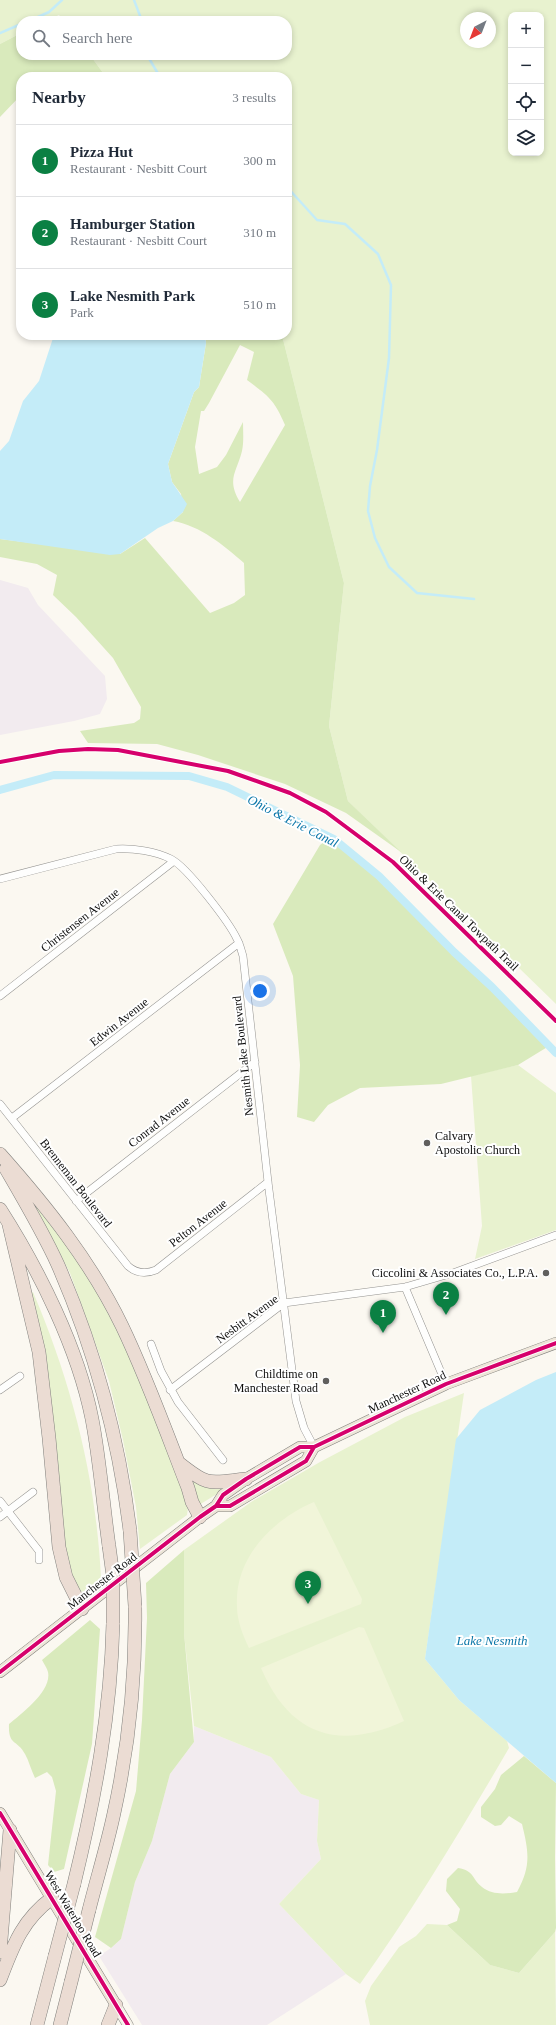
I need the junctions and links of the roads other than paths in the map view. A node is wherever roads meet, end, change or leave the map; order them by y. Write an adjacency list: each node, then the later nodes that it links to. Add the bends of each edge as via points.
1 (174, 861): 2 (street, Nesmith Lake Boulevard, via 133,849 116,849); 3 (street, Nesmith Lake Boulevard, via 193,878 233,931); 4 (street, Christensen Avenue)
2 (0, 878)
3 (239, 943): 5 (street, Nesmith Lake Boulevard, via 243,956); 7 (street, Edwin Avenue)
4 (0, 996)
5 (255, 1062): 10 (street, Nesmith Lake Boulevard); 11 (street, Conrad Avenue)
6 (0, 1104): 7 (street, Brenneman Boulevard)
7 (12, 1118): 11 (street, Brenneman Boulevard)
8 (0, 1154): 26 (highway, via 45,1205 99,1285 122,1326)
9 (0, 1159): 44 (highway, bridge, via 58,1265 83,1327 104,1395 117,1447 130,1531 136,1606 132,1703 123,1766 114,1814)
10 (268, 1182): 15 (street, Pelton Avenue, via 156,1270 150,1273); 17 (street, Nesmith Lake Boulevard)
11 (76, 1200): 15 (street, Brenneman Boulevard, via 128,1266)
12 (0, 1209): 13 (highway)
13 (9, 1225): 35 (highway, via 38,1352 61,1558 66,1578); 43 (highway, bridge, via 68,1338 92,1419 113,1576 112,1661 97,1782 74,1884)
14 (556, 1235): 16 (street, Nesbitt Avenue, via 460,1271)
15 (138, 1272)
16 (405, 1287): 17 (street, Nesbitt Avenue); 21 (street)
17 (284, 1303): 23 (street, Nesbitt Avenue); 24 (street, Nesmith Lake Boulevard, via 296,1401 304,1428)
18 (556, 1343): 21 (main road, Manchester Road)
19 (151, 1344): 23 (street)
20 (20, 1376): 22 (street)
21 (446, 1384): 24 (main road, Manchester Road)
22 (0, 1390)
23 (170, 1390): 25 (street)
24 (314, 1447): 27 (main road, Manchester Road, via 300,1447); 30 (main road, Manchester Road, via 306,1461 230,1506)
25 (223, 1460)
26 (178, 1462): 27 (highway, via 196,1477 211,1483); 33 (highway)
27 (246, 1479): 30 (main road, Manchester Road, via 223,1495)
28 (33, 1492): 31 (street)
29 (0, 1501): 31 (street)
30 (216, 1506): 33 (main road, Manchester Road)
31 (7, 1512): 32 (street); 34 (street, via 39,1551)
32 (0, 1517)
33 (200, 1517): 35 (main road, Manchester Road)
34 (39, 1560)
35 (82, 1609): 36 (main road, Manchester Road)
36 (0, 1672)
37 (0, 1813): 38 (main road, West Waterloo Road)
38 (10, 1830): 39 (main road, West Waterloo Road); 40 (highway)
39 (52, 1898): 41 (highway, via 26,1922); 42 (main road, West Waterloo Road)
40 (0, 1952)
41 (0, 1980)
42 (116, 2005): 45 (highway); 46 (main road, West Waterloo Road)
43 (37, 2025)
44 (60, 2025)
45 (108, 2025)
46 (128, 2025)

